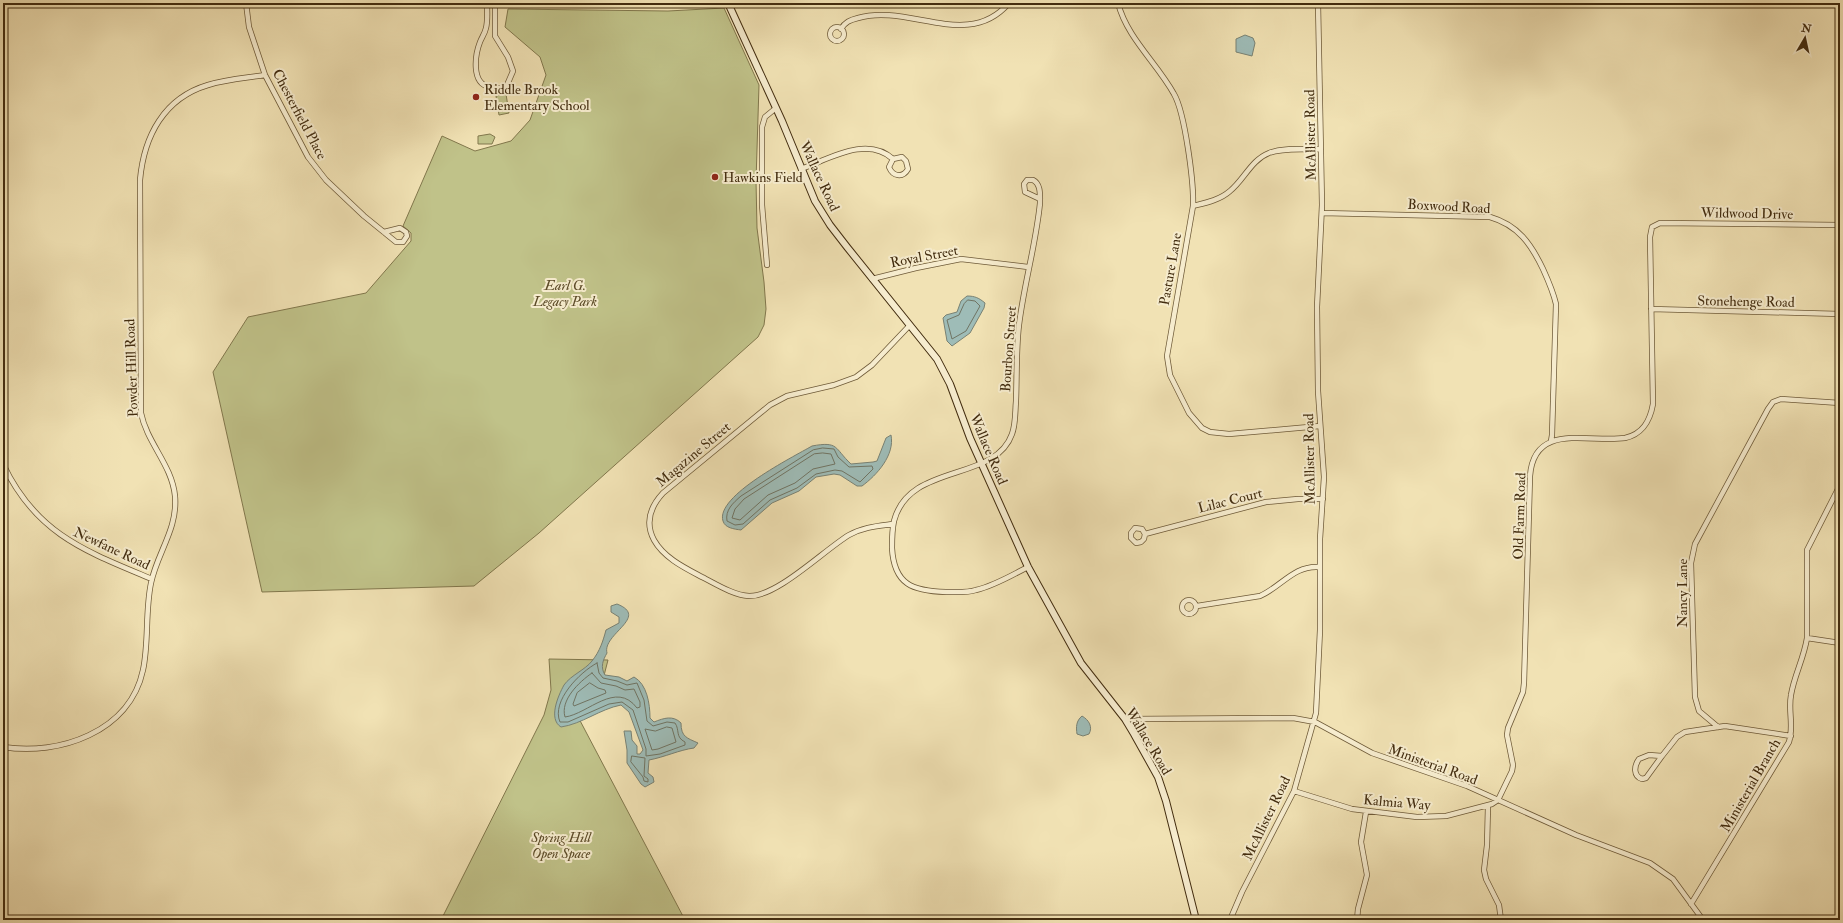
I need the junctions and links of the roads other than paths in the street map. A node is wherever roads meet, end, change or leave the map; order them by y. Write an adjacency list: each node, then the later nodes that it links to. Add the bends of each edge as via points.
1 (246, 3): 9 (street, Chesterfield Place, via 249,27)
2 (487, 3): 3 (street, via 486,28 479,46 476,69 482,84 490,88 500,88 507,85 513,72 508,57 494,36)
3 (495, 3)
4 (728, 3): 10 (street, Wallace Road)
5 (1009, 3): 8 (street, via 992,17 969,25 955,26 882,14 853,19)
6 (1118, 3): 15 (street, Pasture Lane, via 1125,22 1178,101)
7 (1318, 3): 11 (street, McAllister Road)
8 (840, 29)
9 (265, 75): 18 (street, Chesterfield Place, via 316,168 341,196); 36 (street, Powder Hill Road, via 207,85 182,98 161,117 149,138 143,156 140,180 141,413 147,432 168,469 175,499 171,530)
10 (776, 108): 13 (street, Wallace Road); 19 (street, via 765,117 762,127 762,205)
11 (1321, 149): 15 (street, via 1284,150 1261,156 1230,192); 16 (street, McAllister Road)
12 (893, 159): 12 (street, via 890,171 898,176 904,174 908,169 906,161 899,157); 13 (street, via 878,150 866,148)
13 (801, 169): 21 (street, Wallace Road, via 822,213)
14 (1040, 199): 14 (street, Bourbon Street, via 1038,184 1033,180 1027,180 1024,184 1025,192); 20 (street, Bourbon Street)
15 (1193, 206): 26 (street, Pasture Lane, via 1166,356 1170,375 1189,414 1202,428 1220,434)
16 (1322, 213): 26 (street, McAllister Road, via 1317,306); 27 (street, Boxwood Road, via 1490,217 1508,224 1523,236 1534,251 1556,304)
17 (1840, 225): 22 (street, Wildwood Drive, via 1654,225 1650,233)
18 (384, 232): 18 (street, Chesterfield Place, via 398,242 403,242 407,236 400,228)
19 (767, 265)
20 (1028, 267): 21 (street, Royal Street, via 961,260); 28 (street, Bourbon Street, via 1018,326 1013,429 1002,449)
21 (872, 279): 24 (street, Wallace Road)
22 (1651, 309): 23 (street, Stonehenge Road); 27 (street, via 1653,404 1646,425 1634,436 1626,438)
23 (1840, 314)
24 (910, 325): 28 (street, Wallace Road, via 929,347 944,371 964,425); 32 (street, Magazine Street, via 872,366 856,377 787,396 770,405 662,493 649,518 653,537 667,555 721,587 748,596 758,596 775,588 850,535 868,528)
25 (1840, 403): 42 (street, Nancy Lane, via 1777,400 1768,409 1697,539 1692,553 1696,702 1699,711)
26 (1320, 426): 31 (street, McAllister Road)
27 (1550, 441): 47 (street, Old Farm Road, via 1536,453 1530,470 1524,683 1507,735 1512,768)
28 (982, 463): 32 (street, via 919,488 904,500); 34 (street, Wallace Road)
29 (3, 464): 36 (street, Newfane Road, via 21,495 58,534 90,553)
30 (1840, 485): 38 (street, Ministerial Branch, via 1807,550)
31 (1323, 499): 33 (street, Lilac Court, via 1266,502); 35 (street, McAllister Road)
32 (893, 524): 34 (street, via 892,555 897,573 903,581 920,589 939,592 973,591)
33 (1145, 534)
34 (1028, 567): 40 (street, Wallace Road, via 1081,663)
35 (1319, 567): 37 (street, via 1299,570 1260,596); 41 (street, McAllister Road, via 1320,630)
36 (152, 579): 44 (street, Powder Hill Road, via 148,598 143,671 137,690 123,710 97,732 71,742 41,748)
37 (1197, 606)
38 (1807, 638): 39 (street); 43 (street, Ministerial Branch, via 1791,696)
39 (1840, 643)
40 (1126, 719): 41 (street, Ministerial Road, via 1293,718); 51 (street, Wallace Road, via 1162,786)
41 (1315, 722): 46 (street, McAllister Road); 47 (street, Ministerial Road, via 1372,753 1448,779)
42 (1718, 727): 43 (street, via 1731,726); 45 (street, via 1682,733 1674,739)
43 (1791, 736): 50 (street, Ministerial Branch)
44 (3, 747)
45 (1662, 756): 45 (street, via 1649,755 1639,759 1635,769 1638,778 1646,778)
46 (1294, 791): 49 (street, Kalmia Way); 52 (street, McAllister Road)
47 (1498, 800): 48 (street, Kalmia Way); 50 (street, Ministerial Road, via 1588,840 1650,863 1669,876)
48 (1488, 806): 49 (street, Kalmia Way, via 1436,817); 54 (street, via 1484,870 1499,906)
49 (1366, 812): 53 (street, via 1361,842 1367,875)
50 (1691, 904): 55 (street, Ministerial Road)
51 (1196, 920)
52 (1230, 920)
53 (1357, 920)
54 (1501, 920)
55 (1703, 920)

